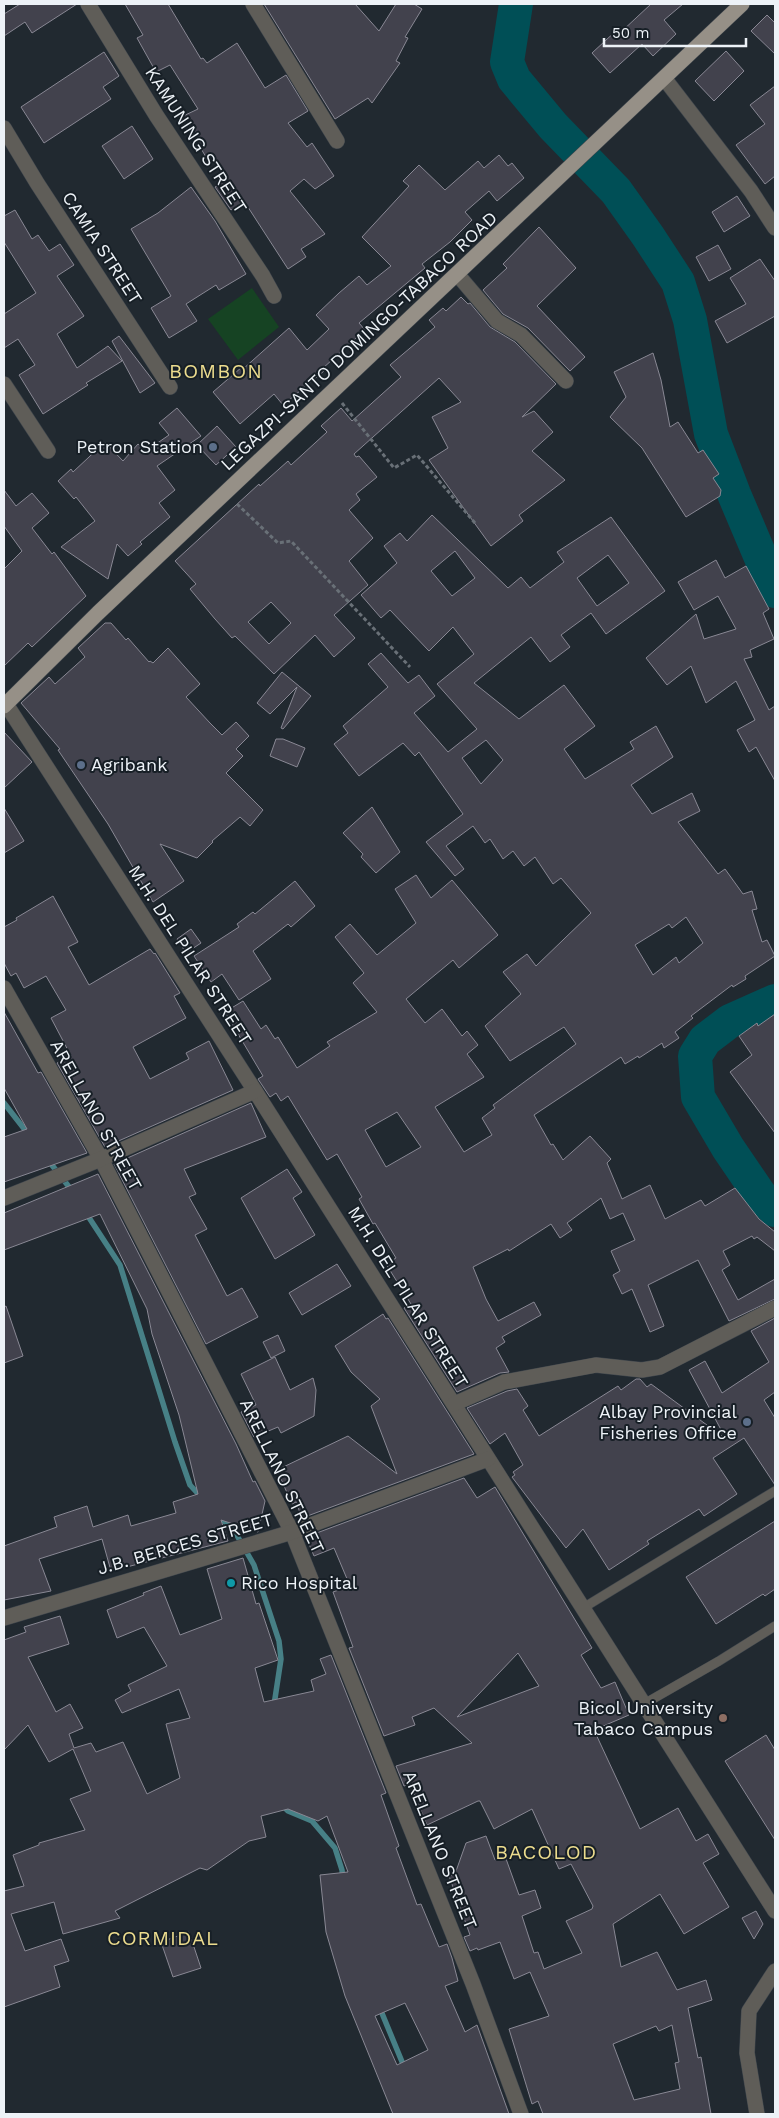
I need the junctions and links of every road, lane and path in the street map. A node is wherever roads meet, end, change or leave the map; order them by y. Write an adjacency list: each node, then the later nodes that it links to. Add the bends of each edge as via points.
1 (88, 4): 9 (street, KAMUNING STREET)
2 (253, 4): 6 (street)
3 (742, 4): 4 (main road, LEGAZPI-SANTO DOMINGO-TABACO ROAD)
4 (664, 78): 7 (street, via 751,191); 8 (main road, LEGAZPI-SANTO DOMINGO-TABACO ROAD)
5 (4, 128): 12 (street, CAMIA STREET)
6 (337, 141)
7 (775, 228)
8 (457, 274): 10 (street, via 497,321 522,335); 13 (main road, LEGAZPI-SANTO DOMINGO-TABACO ROAD)
9 (274, 296)
10 (566, 381)
11 (4, 384): 14 (street)
12 (170, 387)
13 (332, 391): 15 (main road, LEGAZPI-SANTO DOMINGO-TABACO ROAD); 16 (path, via 394,468 417,455)
14 (48, 451)
15 (226, 493): 17 (path, via 278,543 291,541); 18 (main road, LEGAZPI-SANTO DOMINGO-TABACO ROAD)
16 (475, 523)
17 (410, 667)
18 (5, 705): 20 (street, M.H. DEL PILAR STREET)
19 (4, 988): 21 (street, ARELLANO STREET)
20 (255, 1091): 21 (street); 24 (street, M.H. DEL PILAR STREET)
21 (101, 1159): 22 (street); 27 (street, ARELLANO STREET)
22 (4, 1198)
23 (775, 1308): 24 (street, via 660,1367 642,1370 596,1365 504,1382)
24 (454, 1404): 25 (street, M.H. DEL PILAR STREET)
25 (488, 1459): 27 (street, J.B. BERCES STREET); 28 (street, M.H. DEL PILAR STREET)
26 (775, 1492): 28 (lane)
27 (292, 1532): 29 (street, J.B. BERCES STREET); 34 (street, ARELLANO STREET, via 473,1984)
28 (583, 1608): 31 (street, M.H. DEL PILAR STREET)
29 (4, 1618)
30 (775, 1626): 31 (lane)
31 (644, 1704): 32 (street, M.H. DEL PILAR STREET)
32 (775, 1911)
33 (775, 1971): 35 (street, via 749,2012 746,2053)
34 (521, 2114)
35 (758, 2114)

